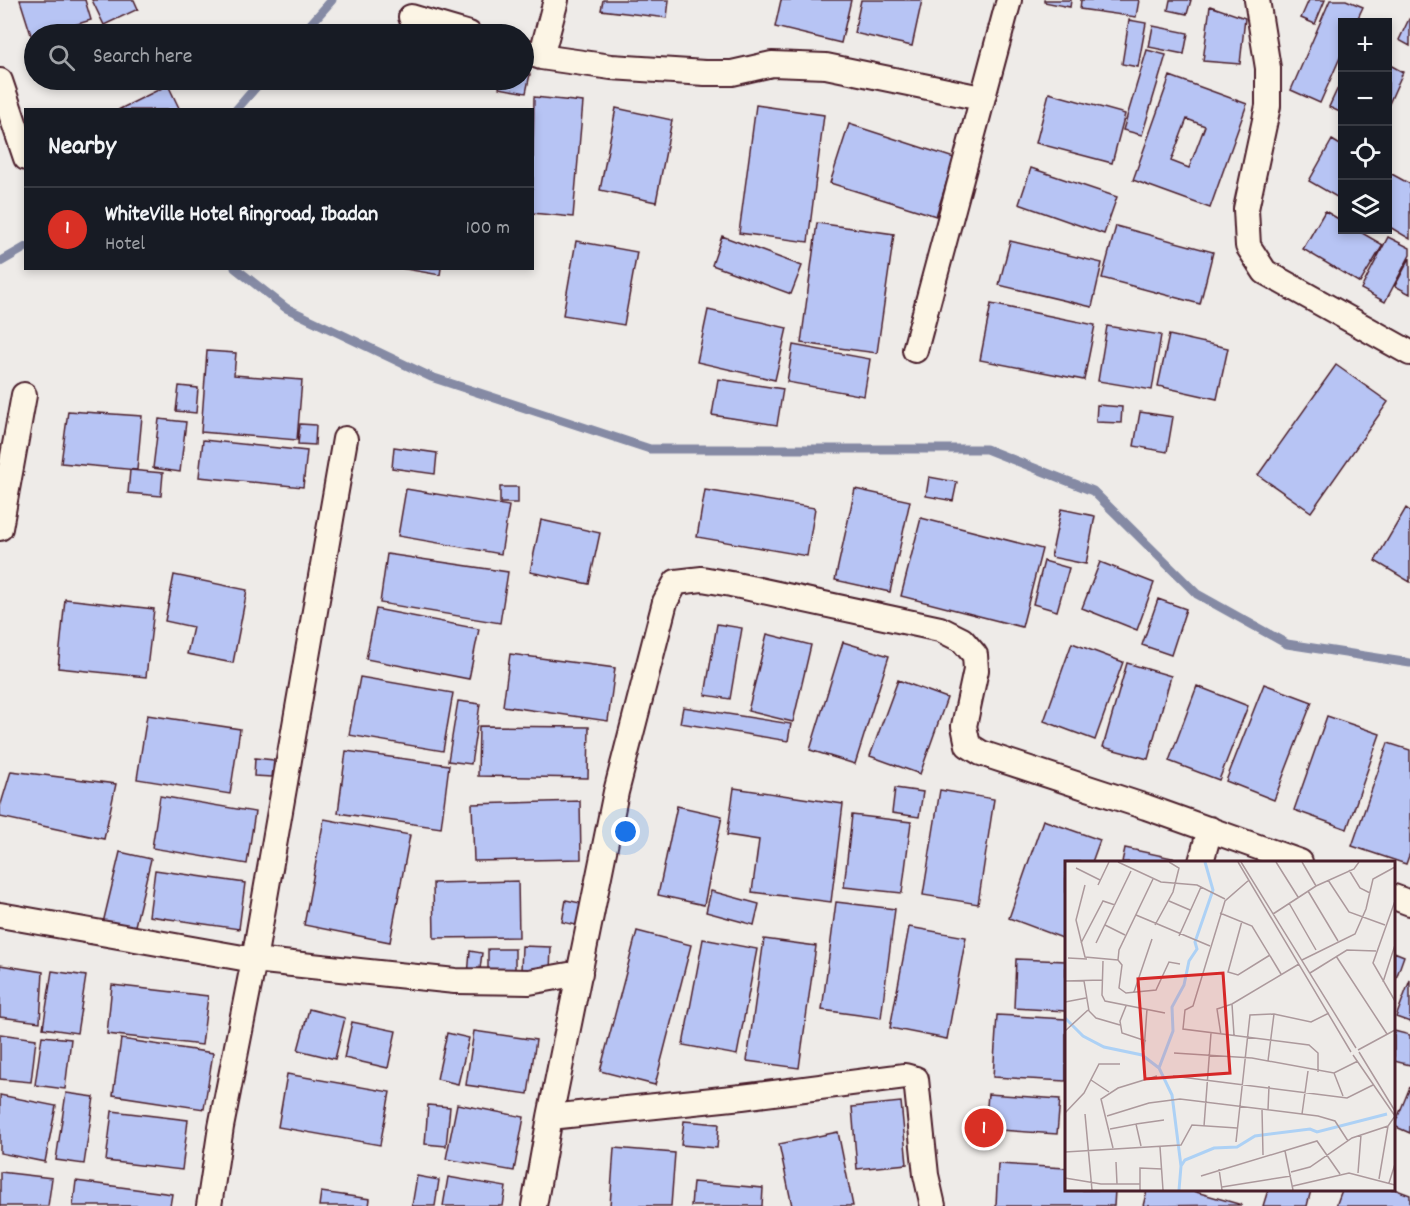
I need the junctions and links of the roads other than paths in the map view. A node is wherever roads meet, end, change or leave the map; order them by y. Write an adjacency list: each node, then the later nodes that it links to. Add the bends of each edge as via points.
1 (556, 0): 6 (street)
2 (1009, 0): 9 (street)
3 (1257, 0): 12 (street, via 1268,68 1268,106 1246,209 1248,246 1265,272)
4 (411, 17): 5 (street)
5 (435, 24)
6 (534, 50)
7 (534, 54): 9 (street, via 611,67 705,73 732,73 772,64 826,66)
8 (0, 81): 10 (street)
9 (981, 98): 11 (street)
10 (24, 152)
11 (915, 350)
12 (1410, 353)
13 (24, 395): 15 (street)
14 (345, 439): 22 (street)
15 (0, 528)
16 (1210, 829): 17 (street); 18 (street); 23 (street, via 1008,763 968,745 964,726 976,670 975,655 962,639 940,629 702,579 675,582 665,602 616,792)
17 (1201, 861)
18 (1297, 861)
19 (1395, 897): 20 (street)
20 (1410, 903)
21 (0, 915): 22 (street)
22 (254, 960): 23 (street, via 455,981 529,982); 25 (street)
23 (580, 973): 24 (street)
24 (550, 1117): 26 (street); 27 (street, via 905,1076 916,1079)
25 (209, 1206)
26 (534, 1206)
27 (933, 1206)

